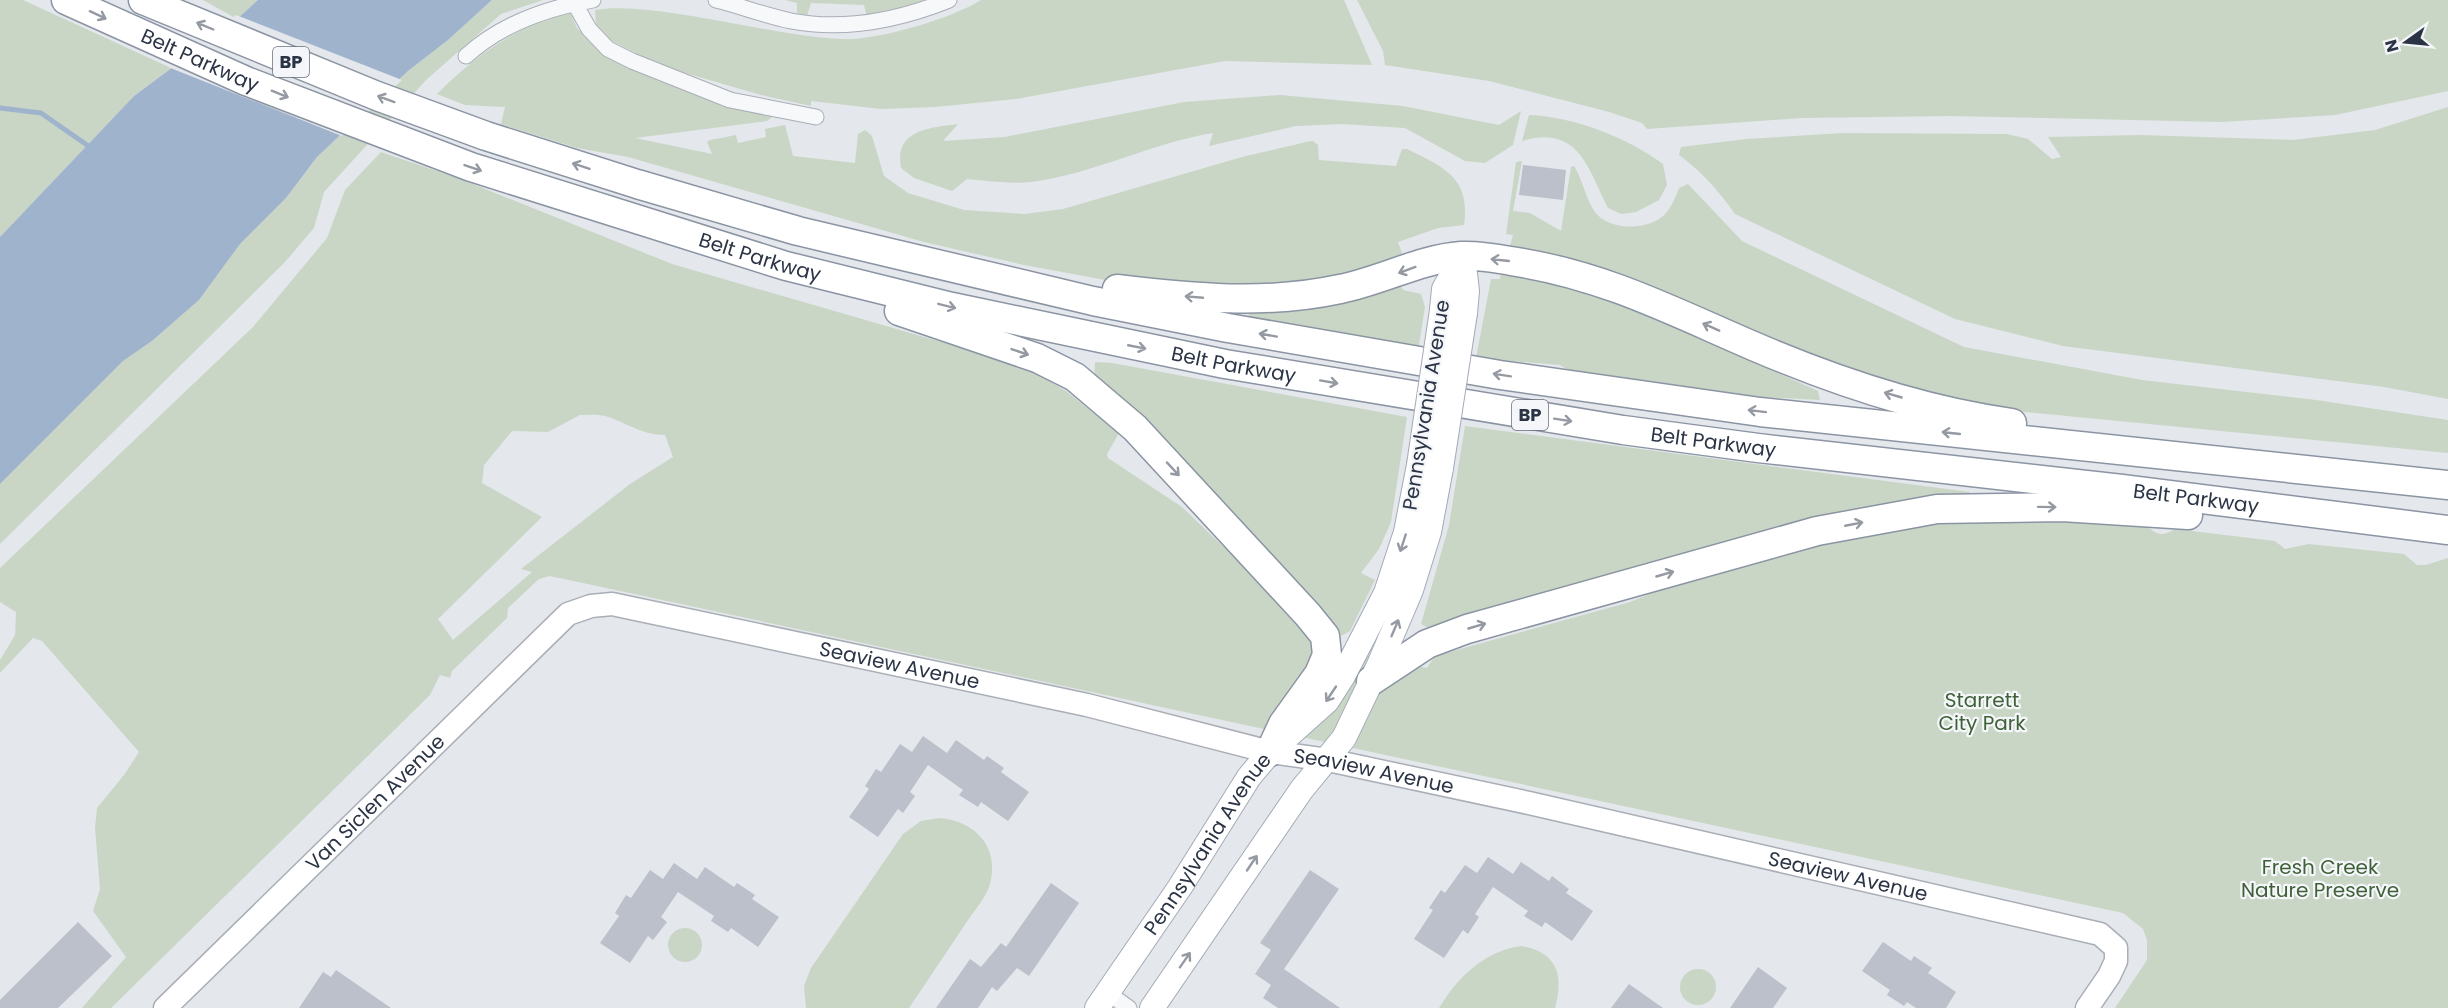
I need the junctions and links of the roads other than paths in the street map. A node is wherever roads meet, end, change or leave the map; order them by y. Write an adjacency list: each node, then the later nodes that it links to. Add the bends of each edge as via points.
1 (66, 0): 10 (highway, Belt Parkway / BP, one-way to 10, via 255,85 418,148)
2 (143, 0): 9 (highway, Belt Parkway / BP, one-way to 2, via 441,119)
3 (593, 0): 6 (street)
4 (716, 0): 5 (street, via 790,21 826,25 895,18)
5 (949, 0)
6 (575, 4): 7 (street, via 523,19 482,42); 8 (street, via 589,29 608,49 632,61 730,100)
7 (466, 56)
8 (816, 117)
9 (637, 184): 11 (highway, one-way to 9, via 1435,260 1341,289 1281,299 1224,299 1063,282); 13 (highway, Belt Parkway / BP, one-way to 9, via 1760,412 1500,375 1093,301 798,231)
10 (627, 218): 14 (highway, Belt Parkway / BP, one-way to 14, via 786,266 952,307 1340,384 1758,448 2134,490); 17 (highway, one-way to 17, via 1037,358 1076,377 1135,428 1325,636 1327,656 1319,674 1283,724)
11 (1463, 256): 12 (main road, Pennsylvania Avenue, bridge, via 1467,291 1453,311); 13 (highway, one-way to 11, via 1995,420 1930,405 1840,380 1611,284 1561,270)
12 (1430, 467): 16 (main road, Pennsylvania Avenue, one-way to 12, via 1411,590 1429,532); 17 (main road, Pennsylvania Avenue, one-way to 17, via 1386,593 1327,701)
13 (2448, 484)
14 (2448, 531): 16 (highway, one-way to 14, via 1427,645 1467,629 1817,531 1937,509 2062,507)
15 (591, 606): 17 (street, Seaview Avenue, via 612,604 1076,703); 20 (street, Van Siclen Avenue, via 568,614)
16 (1371, 681): 18 (main road, Pennsylvania Avenue, via 1344,738)
17 (1270, 752): 18 (street, Seaview Avenue); 19 (main road, Pennsylvania Avenue, via 1249,777)
18 (1328, 760): 22 (main road, Pennsylvania Avenue, one-way to 18, via 1302,789); 23 (street, Seaview Avenue, via 2104,935 2116,948 2116,961)
19 (1102, 1001): 21 (street)
20 (165, 1008)
21 (1129, 1008)
22 (1152, 1008)
23 (2087, 1008)

